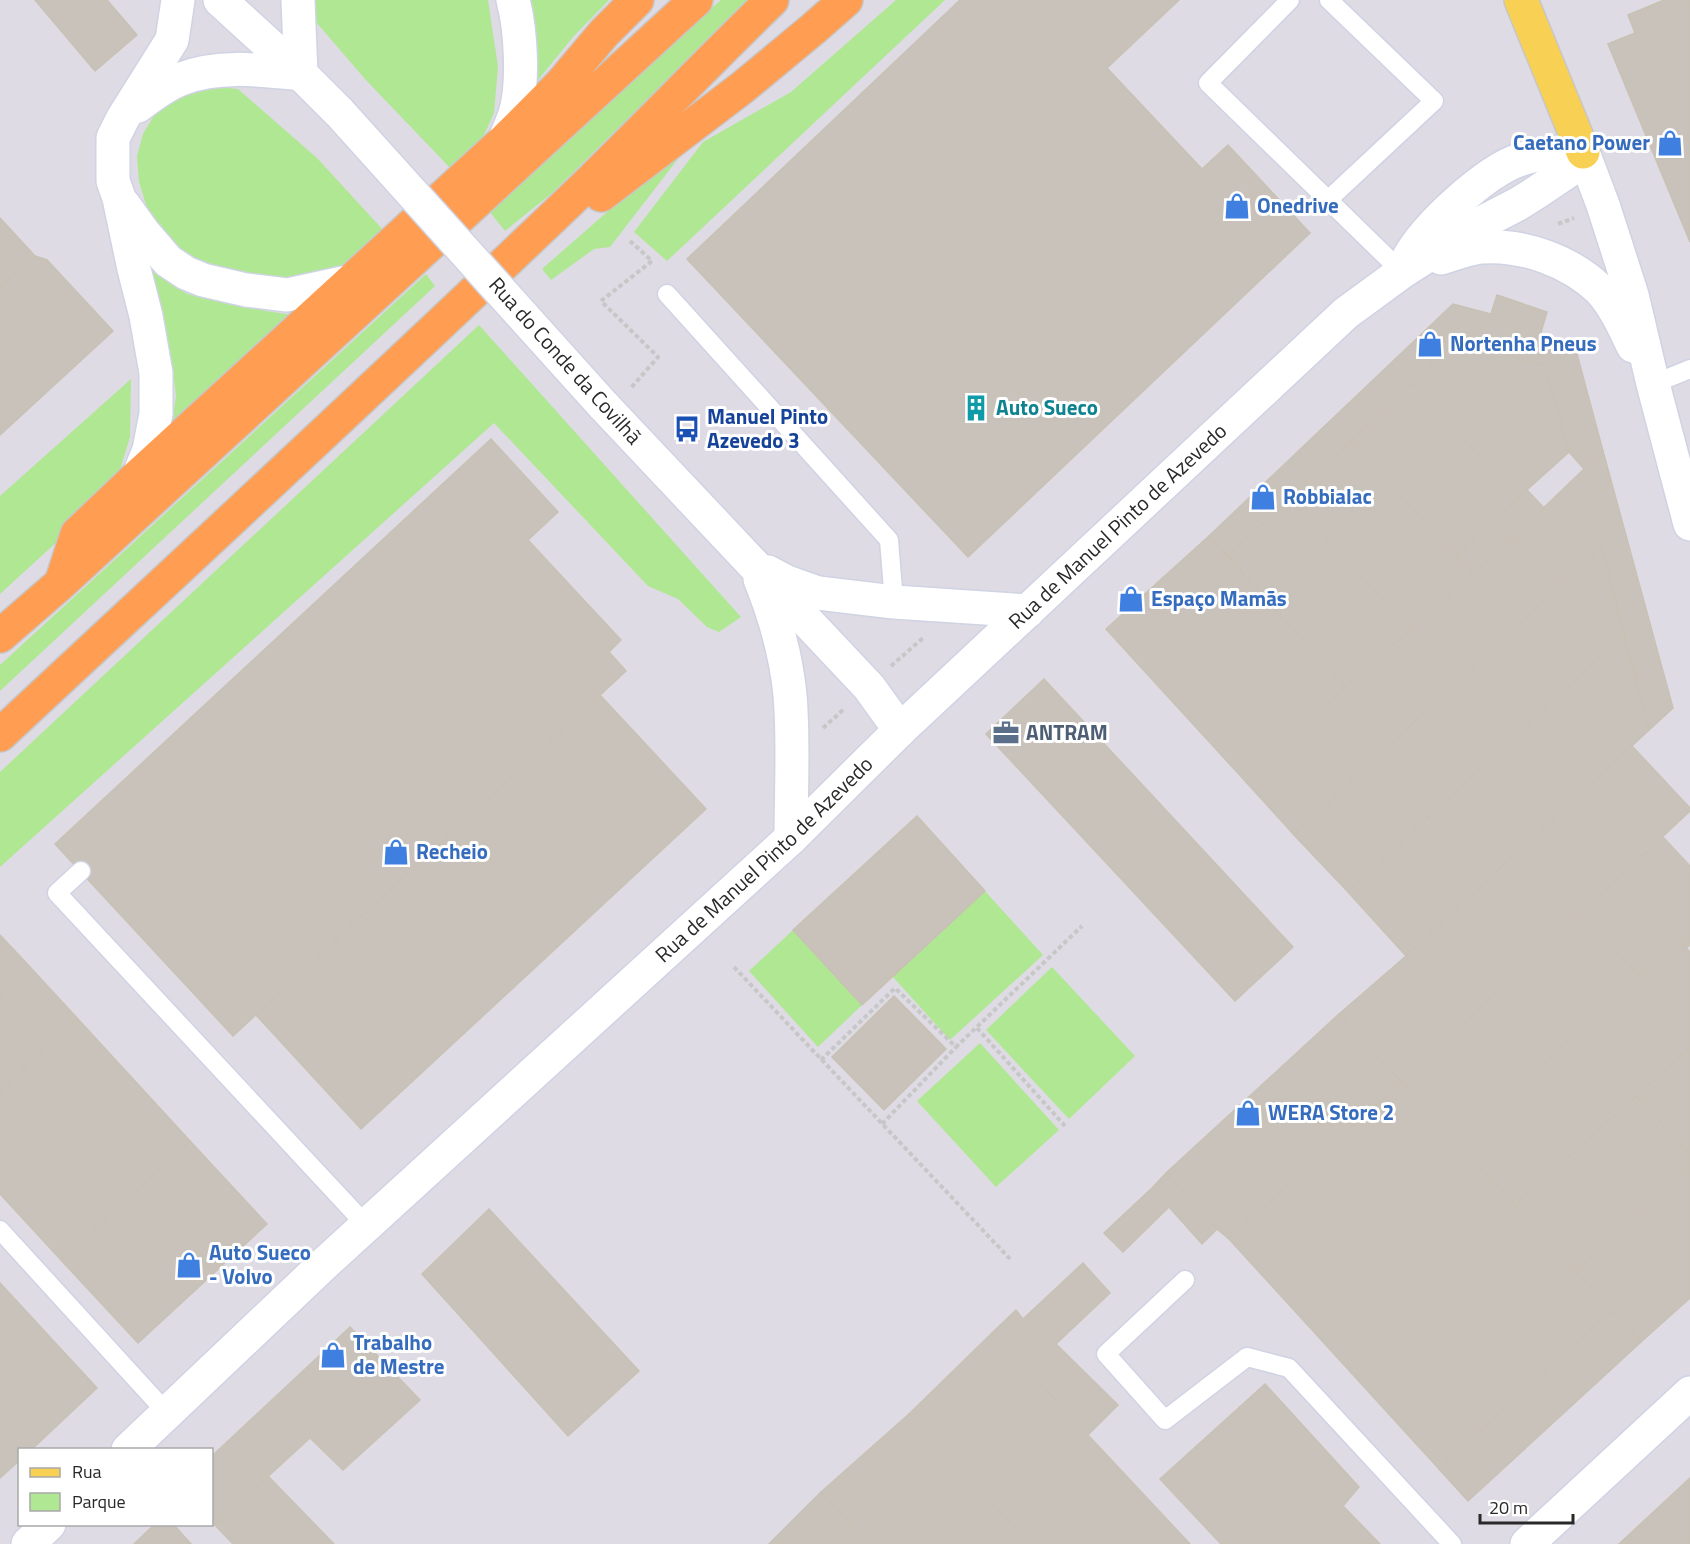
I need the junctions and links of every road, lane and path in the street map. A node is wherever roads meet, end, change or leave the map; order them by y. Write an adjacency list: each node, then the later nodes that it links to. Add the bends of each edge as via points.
1 (178, 0): 13 (main road, via 172,40)
2 (220, 0): 12 (main road, Rua do Conde da Covilhã)
3 (298, 0): 12 (main road)
4 (513, 0): 14 (main road, via 519,81 515,112)
5 (638, 0): 14 (highway)
6 (696, 0): 29 (highway)
7 (772, 0): 16 (highway)
8 (846, 0): 16 (highway, via 743,87 602,194)
9 (1290, 0): 18 (lane, via 1208,83)
10 (1329, 0): 18 (lane, via 1434,101)
11 (1521, 0): 15 (main road)
12 (300, 74): 13 (main road, via 239,70 181,78 156,91); 25 (main road, Rua do Conde da Covilhã, bridge, via 340,113)
13 (123, 118): 17 (main road, via 113,138 113,181)
14 (504, 141): 21 (highway)
15 (1582, 152): 20 (main road, Rua de Manuel Pinto de Azevedo, via 1571,169 1537,192); 24 (main road, via 1632,295)
16 (575, 196): 38 (highway)
17 (119, 198): 21 (main road, via 168,261 204,280 287,295); 26 (main road, via 156,373 156,414)
18 (1328, 200): 20 (lane)
19 (630, 241): 25 (path, via 652,261 601,301 658,357)
20 (1402, 272): 24 (main road, Rua de Manuel Pinto de Azevedo, via 1481,247 1527,251 1548,258 1579,272 1601,291); 31 (main road, Rua de Manuel Pinto de Azevedo, via 1346,313)
21 (351, 281): 26 (highway)
22 (667, 294): 30 (lane, via 889,540)
23 (1690, 369): 24 (lane)
24 (1653, 384): 27 (main road)
25 (606, 409): 28 (main road, Rua do Conde da Covilhã)
26 (139, 475): 29 (highway, via 77,534)
27 (1690, 524)
28 (753, 563): 30 (main road, via 787,582 818,593); 36 (main road, Rua do Conde da Covilhã, via 869,687); 39 (main road, via 775,618 790,694)
29 (60, 584): 32 (highway)
30 (894, 602): 31 (main road)
31 (1028, 611): 36 (main road, Rua de Manuel Pinto de Azevedo)
32 (0, 636)
33 (925, 636): 34 (path)
34 (891, 666)
35 (852, 702): 37 (path)
36 (900, 730): 39 (main road, Rua de Manuel Pinto de Azevedo)
37 (818, 733)
38 (0, 735)
39 (791, 838): 48 (main road, Rua de Manuel Pinto de Azevedo)
40 (81, 871): 48 (lane, via 57,893)
41 (1082, 926): 43 (path)
42 (734, 967): 45 (path)
43 (976, 1028): 44 (path); 47 (path)
44 (956, 1047): 45 (path, via 895,988); 46 (path)
45 (821, 1060): 46 (path)
46 (882, 1124): 50 (path)
47 (1065, 1126)
48 (366, 1225): 53 (main road, Rua de Manuel Pinto de Azevedo)
49 (0, 1230): 53 (lane)
50 (1010, 1259)
51 (1185, 1280): 58 (lane, via 1106,1354 1165,1420 1247,1357 1289,1368)
52 (1690, 1393): 56 (main road)
53 (167, 1413): 54 (main road, Rua de Manuel Pinto de Azevedo)
54 (129, 1448)
55 (47, 1526): 57 (main road)
56 (1538, 1540)
57 (28, 1544)
58 (1452, 1544)

